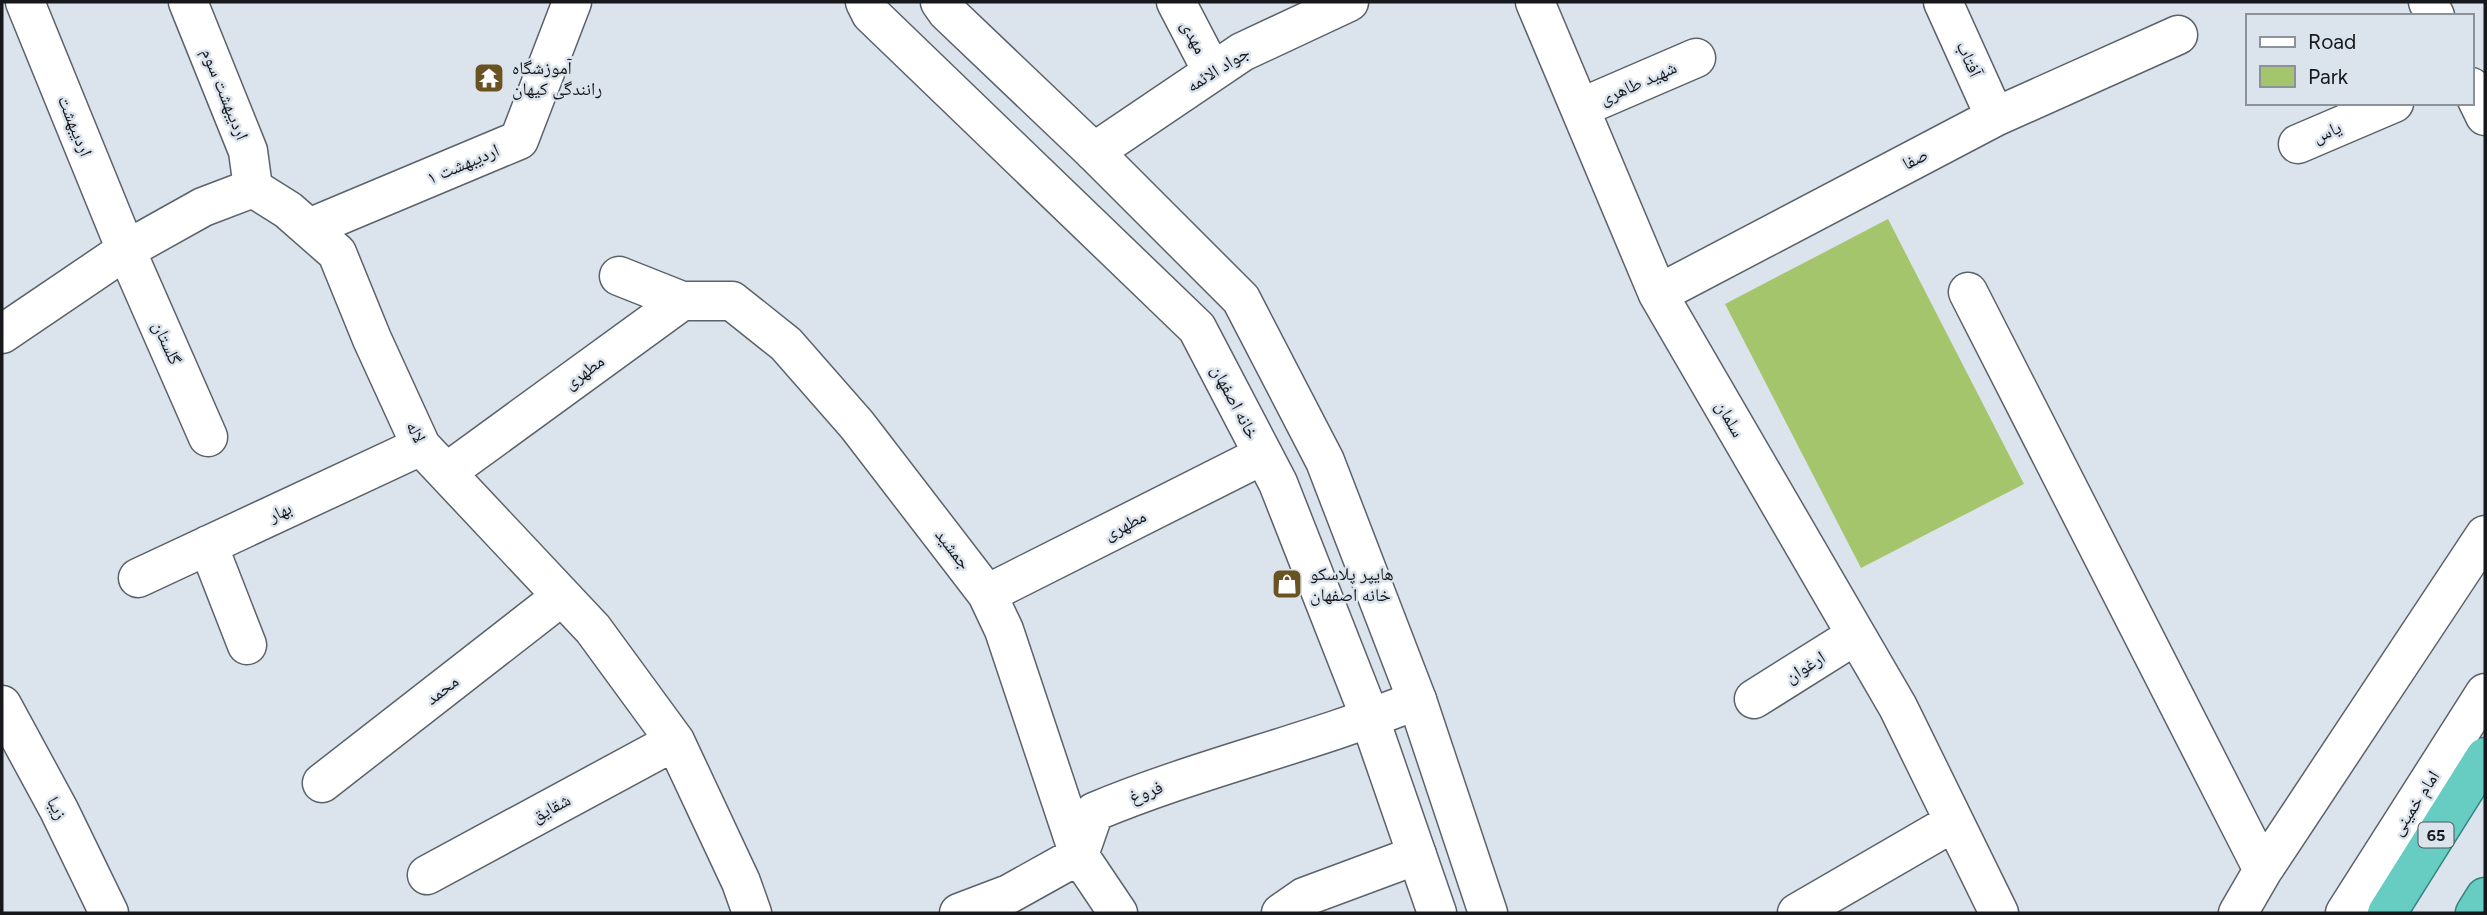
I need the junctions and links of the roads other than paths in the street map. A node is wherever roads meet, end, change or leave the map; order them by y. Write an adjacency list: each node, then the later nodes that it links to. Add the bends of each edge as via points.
1 (25, 2): 22 (street, اردیبهشت)
2 (188, 2): 20 (street, اردیبهشت سوم, via 248,151)
3 (572, 2): 21 (street, اردیبهشت ۱, via 519,139)
4 (865, 2): 29 (street, خانه اصفهان, via 871,14 1196,328)
5 (940, 2): 19 (street)
6 (1176, 2): 12 (street, مهدی)
7 (1349, 2): 12 (street, جواد الائمه)
8 (1535, 2): 15 (street, سلمان)
9 (1944, 2): 17 (street, آفتاب)
10 (2178, 35): 17 (street, صفا)
11 (1696, 58): 15 (street, شهید طاهری)
12 (1212, 71): 19 (street, جواد الائمه)
13 (2473, 91): 16 (street)
14 (2389, 105): 18 (street, یاس)
15 (1580, 108): 25 (street, سلمان)
16 (2485, 116)
17 (1995, 117): 25 (street, صفا)
18 (2298, 144)
19 (1094, 152): 40 (street, via 1241,299 1325,461)
20 (253, 188): 21 (street, لاله); 22 (street, via 203,207)
21 (309, 229): 30 (street, لاله, via 337,253 372,339)
22 (126, 250): 27 (street); 28 (street, گلستان)
23 (619, 276): 26 (street)
24 (1968, 292): 49 (street)
25 (1658, 294): 36 (street, سلمان)
26 (681, 301): 30 (street, مطهری); 34 (street, جمشید, via 732,301 786,344 848,415)
27 (2, 334)
28 (208, 437)
29 (1263, 455): 34 (street, مطهری); 42 (street, خانه اصفهان)
30 (434, 459): 32 (street, بهار); 35 (street, لاله)
31 (2485, 535): 49 (street)
32 (208, 545): 33 (street, بهار); 37 (street)
33 (138, 578)
34 (987, 594): 47 (street, جمشید, via 1004,630)
35 (562, 596): 43 (street, لاله, via 593,629); 45 (street, محمد)
36 (1856, 635): 39 (street, ارغوان); 46 (street, سلمان)
37 (247, 645)
38 (2485, 693): 62 (street, امام خمینی)
39 (1754, 699)
40 (1418, 700): 42 (street); 58 (street)
41 (2, 705): 52 (street, زیبا)
42 (1370, 719): 47 (street, فروغ, via 1094,812); 48 (street, خانه اصفهان)
43 (675, 741): 50 (street, شقایق); 53 (street, لاله)
44 (2485, 757): 63 (highway, 65)
45 (322, 783)
46 (1954, 822): 59 (street); 60 (street, سلمان)
47 (1079, 855): 54 (street, via 1009,894); 55 (street, جمشید)
48 (1417, 855): 56 (street, via 1304,897); 57 (street, خانه اصفهان)
49 (2263, 870): 61 (street)
50 (427, 875)
51 (2485, 897): 64 (highway)
52 (109, 913)
53 (752, 913)
54 (959, 913)
55 (1118, 913)
56 (1281, 913)
57 (1437, 913)
58 (1488, 913)
59 (1797, 913)
60 (1999, 913)
61 (2238, 913)
62 (2345, 913)
63 (2387, 913)
64 (2475, 913)

